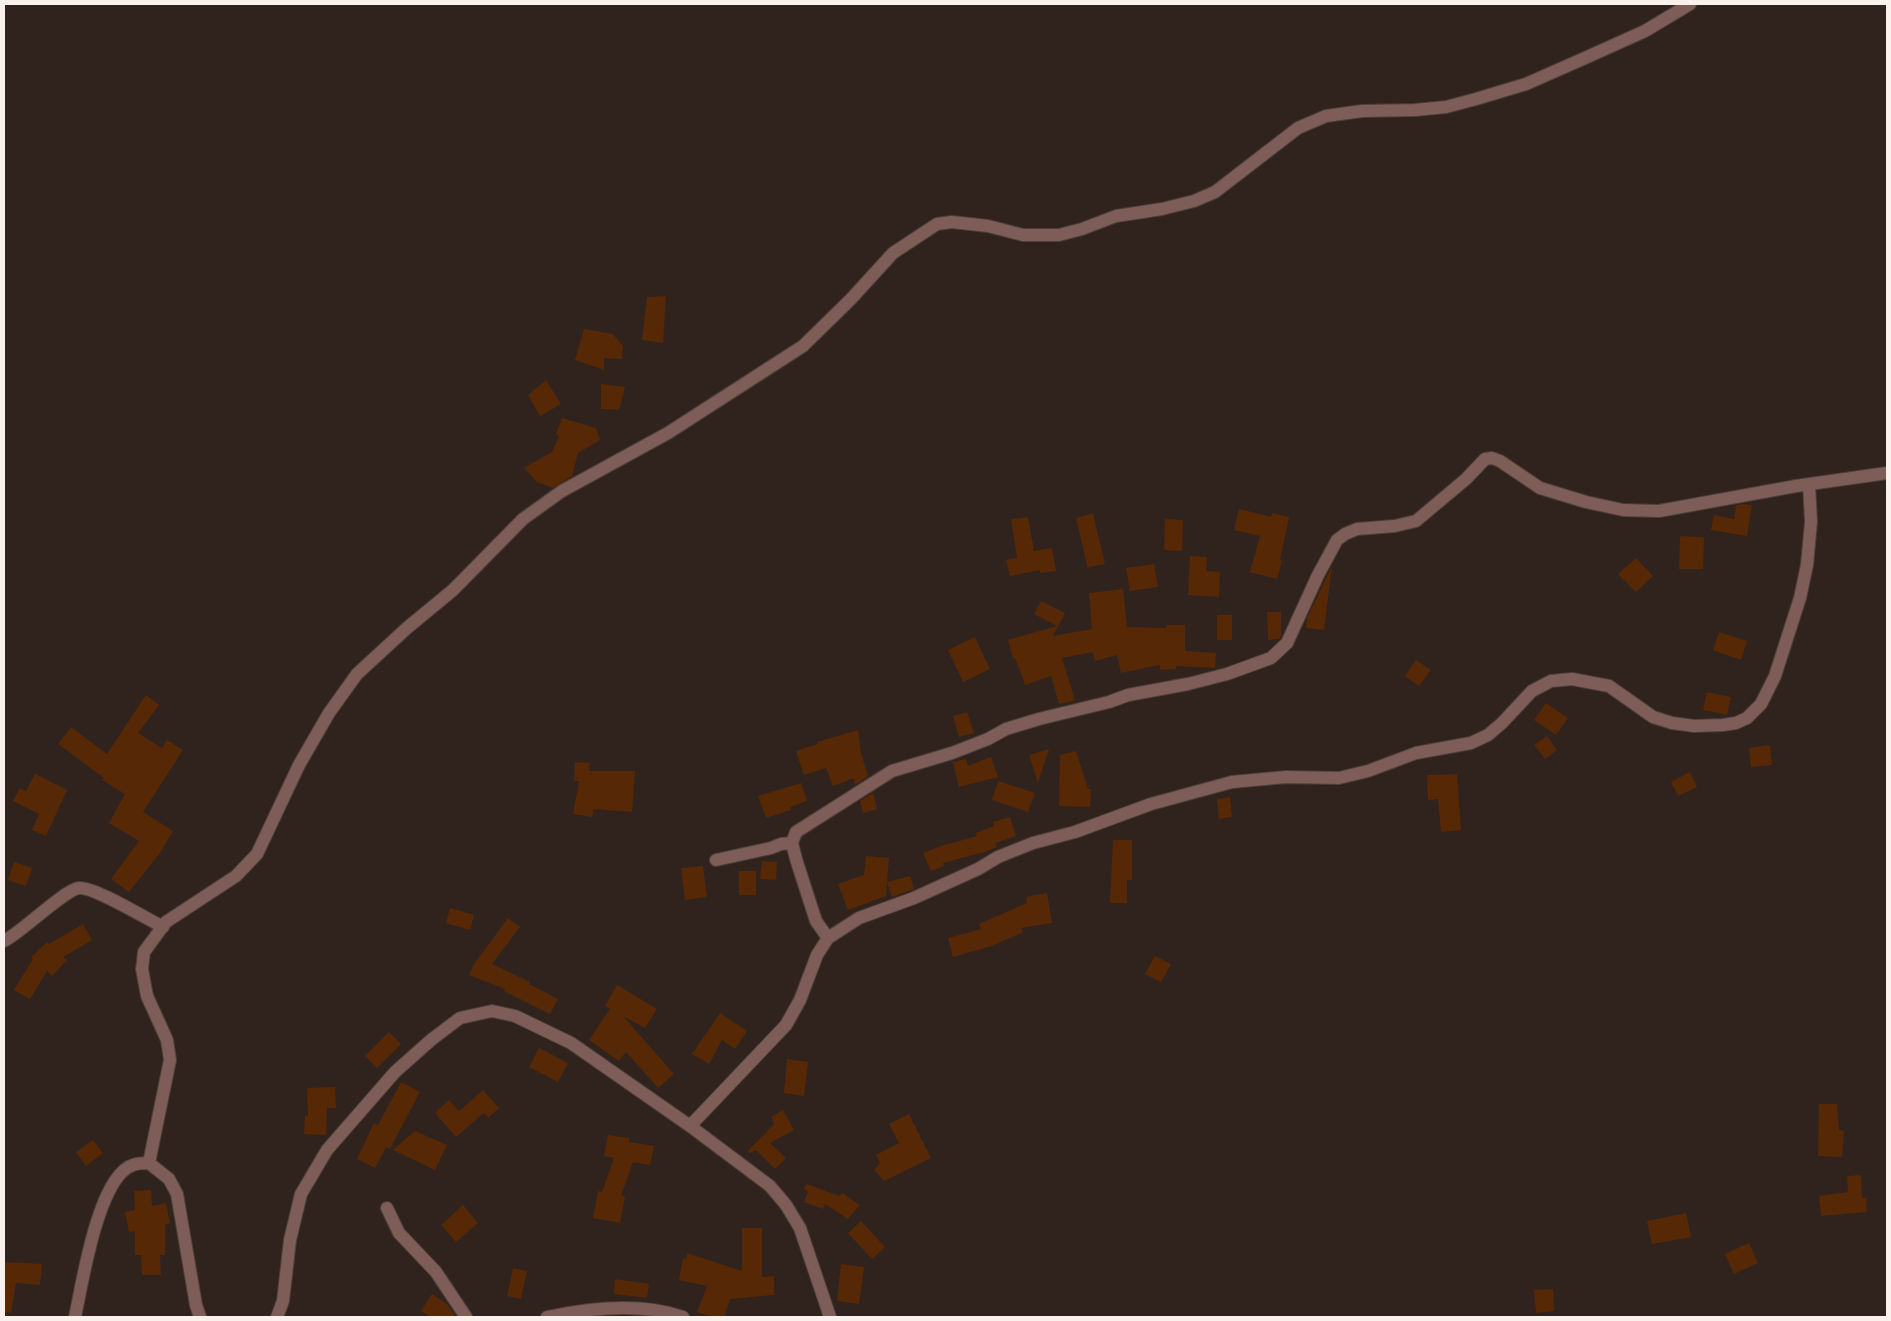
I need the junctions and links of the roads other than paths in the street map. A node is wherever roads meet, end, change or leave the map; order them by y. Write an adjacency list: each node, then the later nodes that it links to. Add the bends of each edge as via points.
1 (1690, 4): 6 (street, via 1645,31 1526,84 1484,97 1446,107 1326,116 1298,128 1215,192 1194,201 1116,216 1059,235 1023,235 988,226 952,222 937,224 893,253 803,346 668,433 562,491 523,519 453,590 357,674 329,713 299,765 257,854 236,876)
2 (1887, 473): 3 (street)
3 (1809, 484): 4 (street, via 1659,511 1623,510 1540,488 1500,461 1485,459 1416,521 1357,529 1338,540 1287,643 1270,658 1227,674 1128,695 1038,719 952,753 892,771 796,832); 7 (street, via 1811,522 1800,598 1775,676 1761,704 1747,718 1723,725 1672,723 1653,717 1609,686 1572,679 1551,681 1532,691 1488,735 1471,743 1416,753 1339,778 1286,777 1232,782 1151,804 1005,854 914,898 859,918)
4 (792, 843): 5 (street); 7 (street, via 816,921)
5 (716, 860)
6 (162, 927): 8 (street, via 97,893 79,888); 10 (street, via 144,952 142,969 147,996 167,1040 170,1060)
7 (828, 938): 9 (street, via 786,1025)
8 (4, 942)
9 (690, 1126): 14 (street, via 571,1043 515,1016 492,1011 460,1018 395,1072 327,1150 301,1194 290,1240 283,1301); 18 (street, via 770,1186 786,1205 800,1228)
10 (149, 1163): 12 (street, via 132,1165 110,1189 93,1235); 13 (street, via 169,1179 177,1194)
11 (387, 1208): 15 (street, via 399,1233 436,1272)
12 (75, 1317)
13 (200, 1317)
14 (277, 1317)
15 (466, 1317)
16 (547, 1317): 17 (street, via 629,1307)
17 (683, 1317)
18 (830, 1317)

